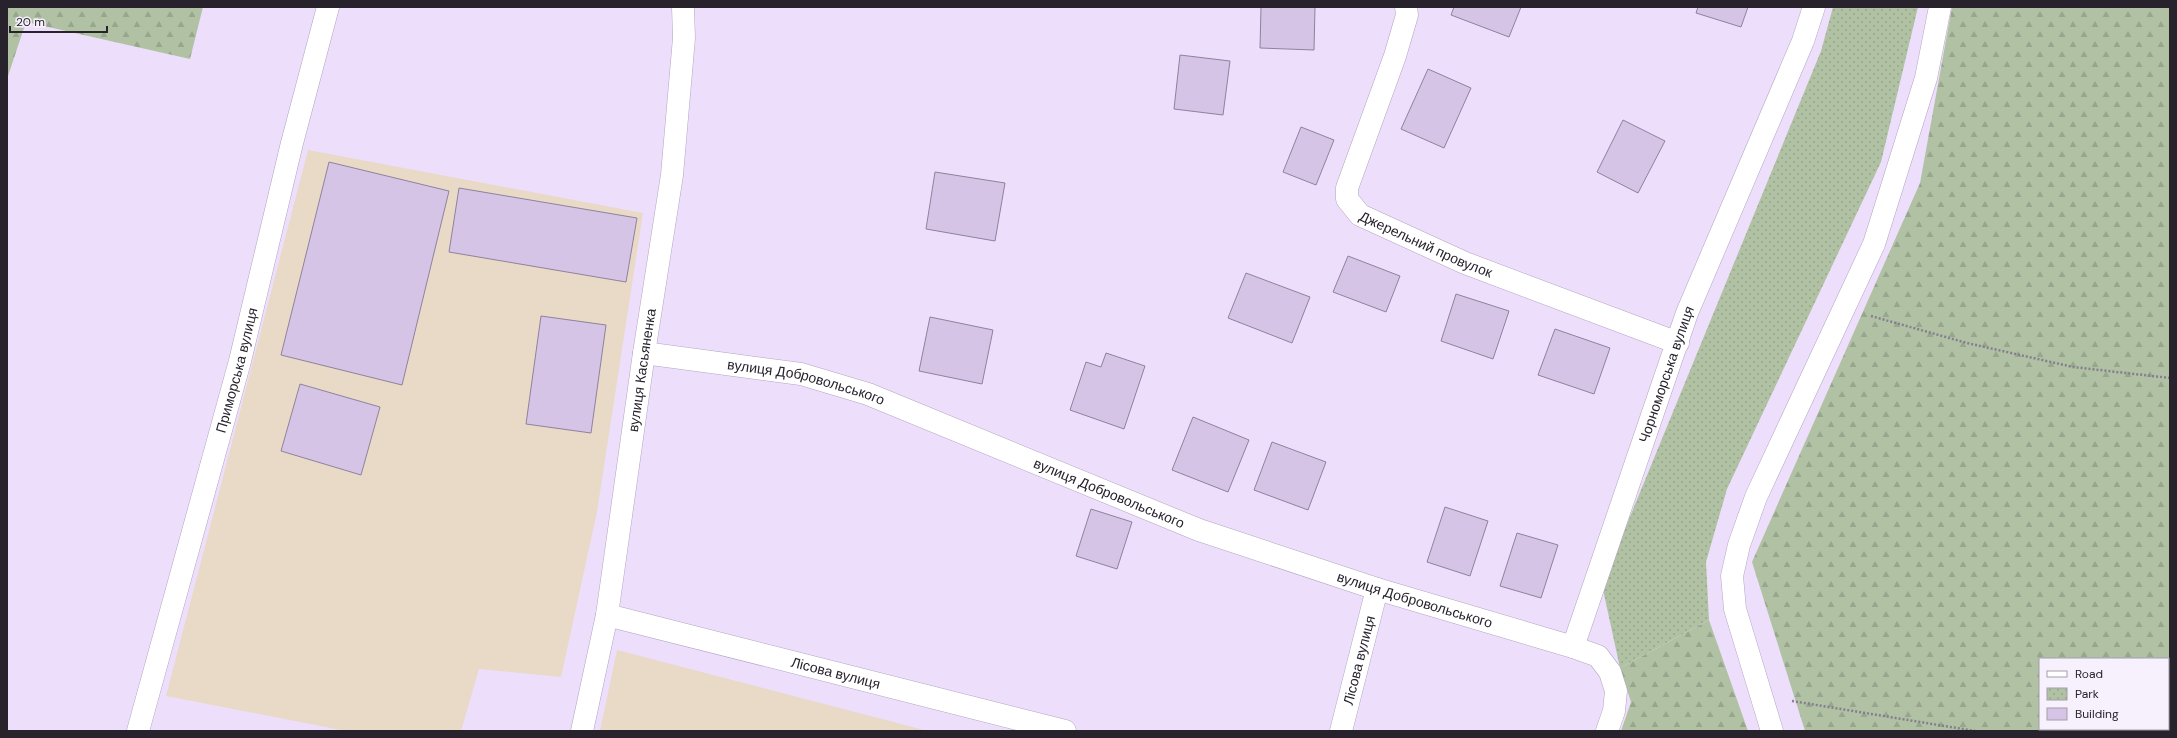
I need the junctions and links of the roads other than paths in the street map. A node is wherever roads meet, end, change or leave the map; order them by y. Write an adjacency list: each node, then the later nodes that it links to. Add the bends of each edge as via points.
1 (328, 7): 11 (street, Приморська вулиця, via 292,143 240,361)
2 (683, 7): 7 (street, вулиця Касьяненка, via 684,38 672,175)
3 (1814, 7): 6 (street, Чорноморська вулиця, via 1803,41 1687,313)
4 (1940, 7): 16 (street, via 1926,78 1874,244 1756,497 1739,546 1732,576 1735,609)
5 (1402, 10): 6 (street, Джерельний провулок, via 1395,56 1350,177 1347,199 1351,206 1360,215 1465,263)
6 (1678, 343): 10 (street, Чорноморська вулиця)
7 (644, 353): 8 (street, вулиця Добровольського, via 801,374 868,394 1199,530); 9 (street, вулиця Касьяненка)
8 (1377, 589): 10 (street, вулиця Добровольського); 14 (street, Лісова вулиця)
9 (607, 615): 12 (street, вулиця Касьяненка); 13 (street, Лісова вулиця)
10 (1573, 646): 15 (street, via 1598,656 1610,672 1616,691 1614,711)
11 (138, 731)
12 (582, 731)
13 (1065, 731)
14 (1341, 731)
15 (1607, 731)
16 (1772, 731)

